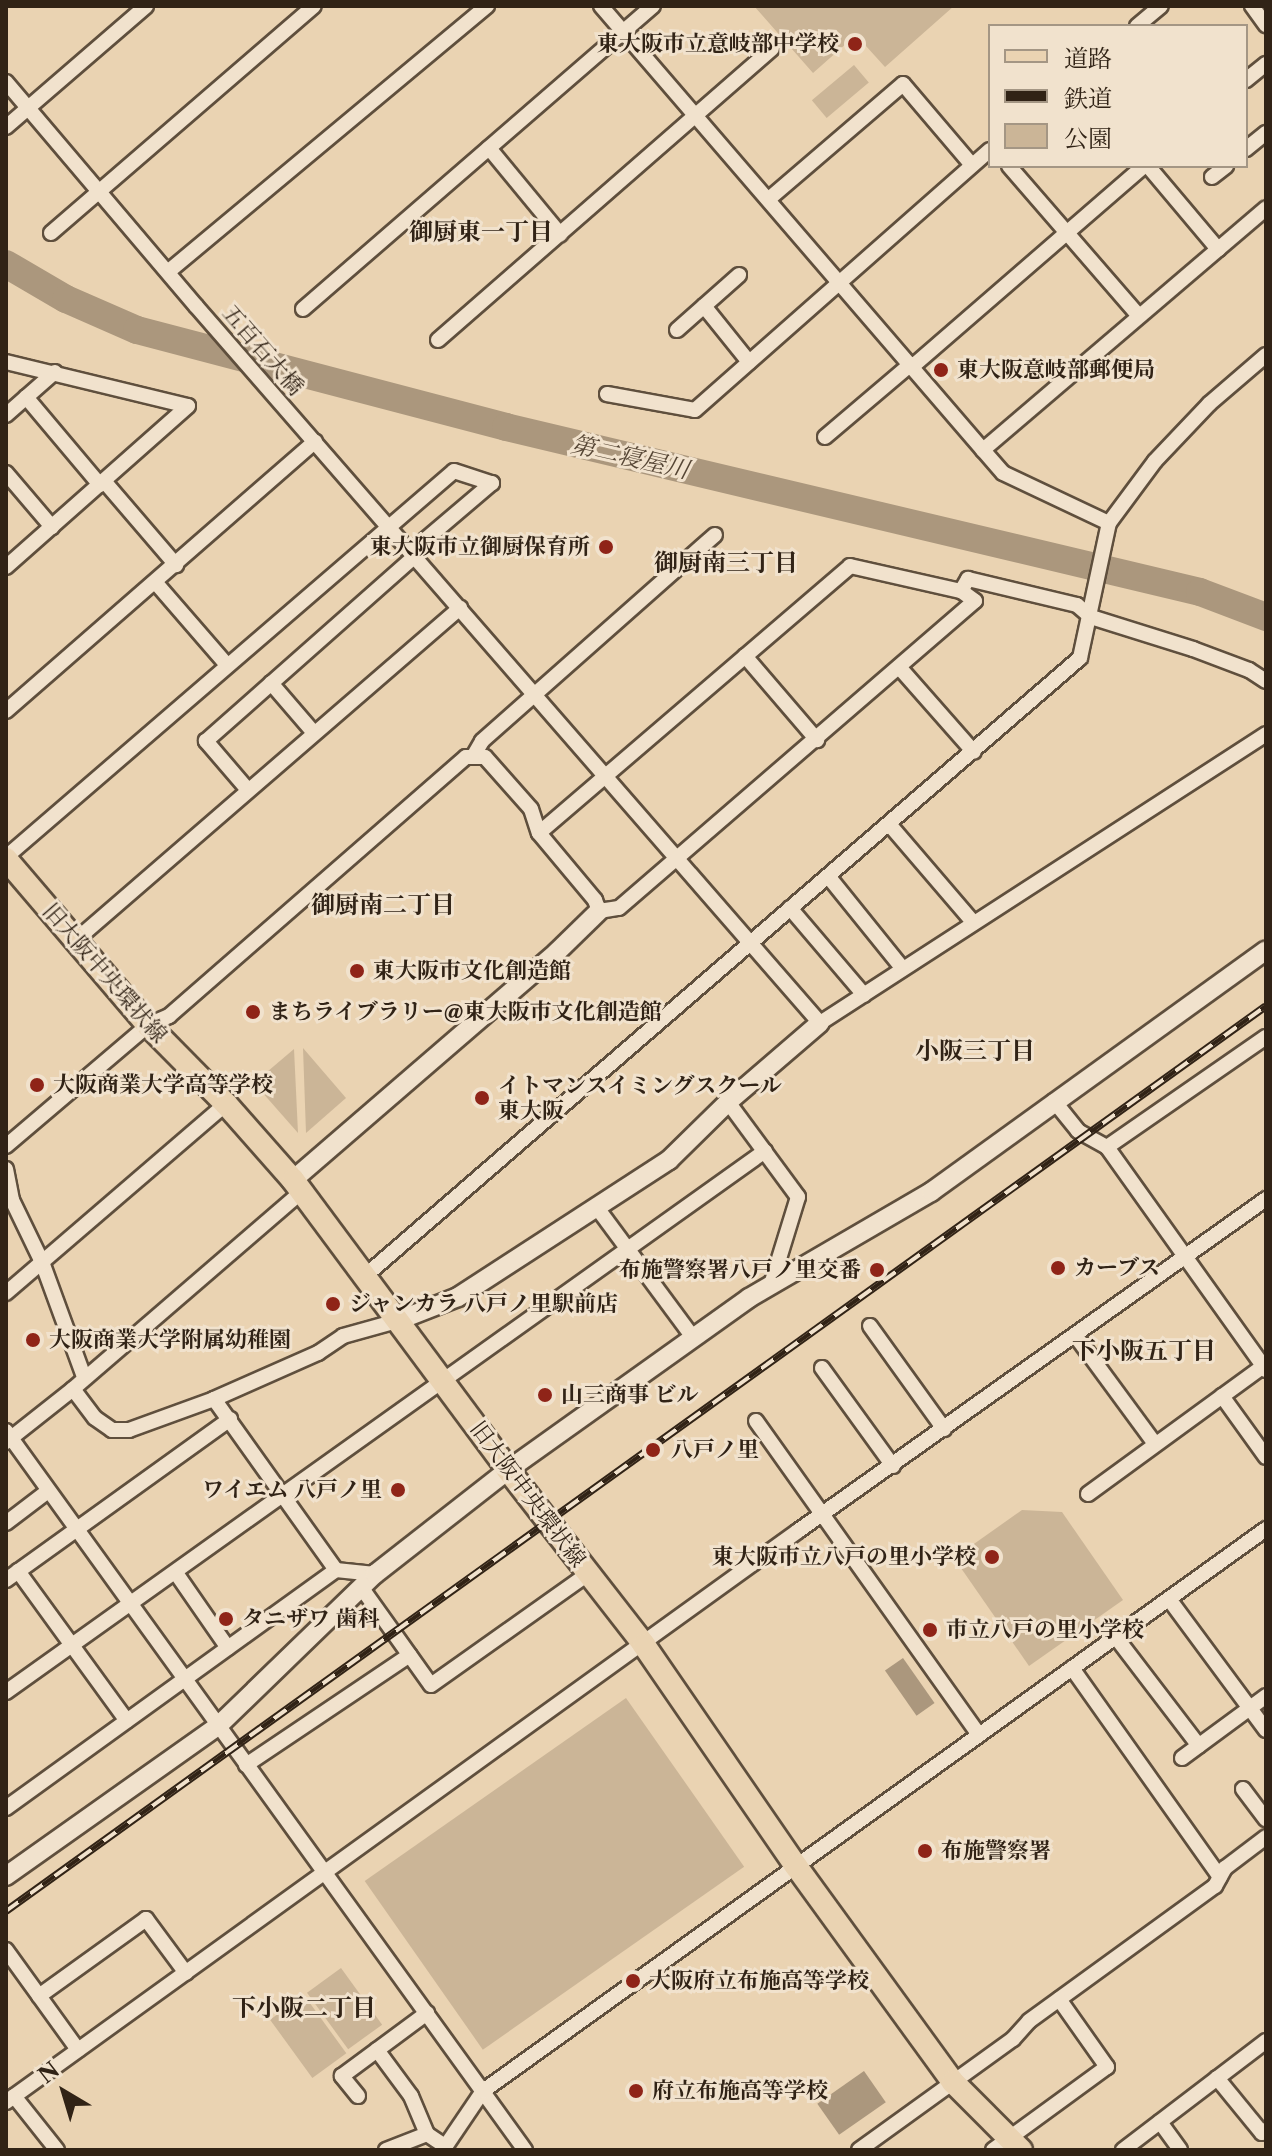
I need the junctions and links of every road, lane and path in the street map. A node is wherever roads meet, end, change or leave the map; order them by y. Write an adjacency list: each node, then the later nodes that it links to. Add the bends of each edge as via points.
1 (146, 6): 15 (street)
2 (314, 6): 28 (street)
3 (487, 6): 35 (street)
4 (601, 6): 10 (street)
5 (653, 6): 10 (street)
6 (1161, 6): 8 (street)
7 (1252, 6): 9 (street)
8 (1139, 24)
9 (1266, 25)
10 (623, 32): 16 (street); 20 (street)
11 (772, 49): 16 (street)
12 (1266, 64): 13 (street)
13 (1248, 78)
14 (6, 82): 15 (street, 五百石大橋)
15 (29, 108): 17 (street); 28 (street, 五百石大橋)
16 (696, 117): 29 (street); 33 (street)
17 (6, 127)
18 (1266, 133): 19 (street)
19 (1248, 147)
20 (489, 148): 33 (street); 39 (street)
21 (988, 152): 22 (street)
22 (972, 165): 29 (street, via 903,84); 37 (street)
23 (1011, 168): 32 (street)
24 (1144, 168): 32 (street)
25 (1148, 168): 34 (street)
26 (1223, 168): 27 (street)
27 (1212, 177)
28 (100, 191): 31 (street); 35 (street, 五百石大橋)
29 (770, 198): 37 (street)
30 (1266, 208): 34 (street)
31 (51, 233)
32 (1067, 233): 40 (street); 46 (street)
33 (560, 234): 42 (street)
34 (1218, 249): 40 (street)
35 (169, 271): 52 (street, 五百石大橋)
36 (739, 275): 38 (street)
37 (841, 281): 45 (street); 46 (street)
38 (704, 306): 41 (street); 45 (street)
39 (303, 309)
40 (1139, 316): 53 (street)
41 (677, 330)
42 (438, 340)
43 (1266, 355): 56 (street, via 1155,461)
44 (6, 362): 47 (street)
45 (749, 362): 48 (street, via 695,410)
46 (912, 365): 51 (street); 53 (street)
47 (55, 372): 49 (street); 55 (street, via 188,406)
48 (607, 394)
49 (26, 397): 50 (street); 55 (street)
50 (6, 415)
51 (825, 437)
52 (315, 441): 57 (street, 五百石大橋); 61 (street)
53 (983, 450): 56 (street, via 1003,473)
54 (6, 473): 58 (street)
55 (102, 483): 58 (street); 61 (street)
56 (1109, 523): 66 (street)
57 (389, 526): 60 (street, 五百石大橋); 60 (street, via 454,471 492,483); 68 (street)
58 (52, 527): 62 (street)
59 (715, 535): 72 (street)
60 (413, 554): 65 (street, 五百石大橋); 71 (street)
61 (176, 565): 63 (street)
62 (6, 567)
63 (156, 583): 68 (street); 73 (street)
64 (961, 591): 66 (street, via 968,579 1077,605); 67 (street, via 850,566); 69 (street, via 975,601)
65 (460, 608): 72 (street, 五百石大橋); 74 (street)
66 (1091, 617): 70 (street, via 1193,649); 77 (street, via 1080,658)
67 (745, 656): 76 (street); 79 (street)
68 (227, 665): 83 (street)
69 (899, 667): 76 (street); 77 (street)
70 (1266, 681)
71 (271, 683): 74 (street); 80 (street, via 206,741)
72 (535, 694): 78 (street, via 482,741); 79 (street, 五百石大橋)
73 (6, 711)
74 (314, 733): 80 (street)
75 (1266, 734): 88 (street)
76 (817, 740): 84 (street)
77 (974, 752): 81 (street)
78 (474, 755): 82 (street, via 485,757 531,809); 95 (street, via 169,1016)
79 (606, 776): 82 (street); 84 (street, 五百石大橋)
80 (248, 790): 89 (street)
81 (889, 824): 85 (street); 88 (street)
82 (539, 833): 87 (street)
83 (6, 858): 89 (main road, 旧大阪中央環状線)
84 (677, 859): 87 (street, via 619,908); 90 (street, 五百石大橋)
85 (828, 876): 86 (street); 92 (street)
86 (790, 908): 90 (street); 93 (street)
87 (599, 911): 104 (street)
88 (974, 923): 92 (street)
89 (76, 940): 95 (main road, 旧大阪中央環状線)
90 (749, 943): 94 (street, 五百石大橋); 110 (street)
91 (1266, 950): 97 (street)
92 (903, 969): 93 (street)
93 (864, 995): 94 (street)
94 (820, 1023): 98 (street)
95 (148, 1025): 99 (main road, 旧大阪中央環状線); 100 (street)
96 (1266, 1037): 101 (street)
97 (1054, 1101): 101 (street, via 1078,1131); 111 (street, via 931,1192)
98 (728, 1102): 102 (street); 106 (street, via 669,1160)
99 (226, 1104): 104 (main road, 旧大阪中央環状線); 109 (street)
100 (6, 1146)
101 (1107, 1147): 108 (street)
102 (765, 1151): 107 (street); 111 (street, via 798,1197)
103 (6, 1169): 109 (street, via 12,1200)
104 (297, 1186): 110 (main road, 旧大阪中央環状線); 119 (street)
105 (1266, 1199): 108 (street)
106 (598, 1209): 107 (street); 113 (street, via 458,1297)
107 (628, 1250): 116 (street); 120 (street)
108 (1185, 1257): 115 (street); 117 (street)
109 (42, 1262): 112 (street); 119 (street)
110 (365, 1276): 113 (main road, 旧大阪中央環状線)
111 (771, 1285): 116 (street)
112 (6, 1293)
113 (397, 1321): 120 (main road, 旧大阪中央環状線); 123 (street, via 343,1336 318,1353)
114 (870, 1326): 126 (street)
115 (1075, 1335): 126 (street); 128 (street)
116 (692, 1336): 131 (street)
117 (1265, 1367): 122 (street)
118 (822, 1368): 130 (street)
119 (84, 1377): 121 (street)
120 (443, 1379): 131 (main road, 旧大阪中央環状線); 134 (street)
121 (73, 1389): 123 (street, via 95,1418 112,1430 129,1430); 127 (street)
122 (1222, 1396): 128 (street); 129 (street)
123 (214, 1399): 124 (street)
124 (230, 1419): 134 (street); 137 (street)
125 (756, 1421): 135 (street)
126 (944, 1429): 130 (street)
127 (8, 1437): 132 (street)
128 (1155, 1444): 133 (street)
129 (1266, 1457)
130 (893, 1466): 135 (street)
131 (508, 1470): 141 (main road, 旧大阪中央環状線); 143 (street)
132 (48, 1491): 136 (street); 137 (street)
133 (1088, 1494)
134 (284, 1495): 139 (street); 140 (street)
135 (823, 1516): 148 (street); 159 (street)
136 (6, 1523)
137 (77, 1529): 142 (street); 145 (street)
138 (1265, 1531): 144 (street)
139 (336, 1570): 143 (street); 149 (street)
140 (176, 1573): 145 (street); 149 (street)
141 (588, 1574): 148 (main road, 旧大阪中央環状線); 150 (street, via 431,1685)
142 (12, 1575): 147 (street)
143 (368, 1580): 150 (street); 157 (street)
144 (1169, 1599): 146 (street); 155 (street)
145 (131, 1605): 147 (street); 152 (street)
146 (1115, 1636): 151 (street); 160 (street)
147 (72, 1644): 153 (street); 156 (street)
148 (644, 1645): 167 (main road, 旧大阪中央環状線); 168 (street)
149 (228, 1648): 152 (street)
150 (410, 1655): 162 (street)
151 (1072, 1668): 159 (street); 170 (street)
152 (185, 1680): 156 (street); 157 (street)
153 (6, 1692)
154 (1266, 1696): 155 (street)
155 (1249, 1708): 158 (street); 160 (street)
156 (127, 1721): 164 (street)
157 (218, 1726): 162 (street); 169 (street)
158 (1266, 1730)
159 (979, 1735): 167 (street)
160 (1199, 1746): 161 (street)
161 (1182, 1758)
162 (246, 1765): 168 (street)
163 (1243, 1789): 165 (street)
164 (6, 1808)
165 (1266, 1819)
166 (1266, 1837): 170 (street)
167 (796, 1866): 180 (main road, 旧大阪中央環状線); 181 (street)
168 (326, 1873): 172 (street); 175 (street)
169 (6, 1876)
170 (1220, 1877): 174 (street, via 1215,1886)
171 (6, 1950): 173 (street)
172 (186, 1973): 173 (street, via 146,1919); 177 (street)
173 (39, 1996): 177 (street)
174 (1059, 1999): 180 (street); 187 (street, via 1107,2067)
175 (427, 2013): 178 (street); 181 (street)
176 (1266, 2041): 179 (street)
177 (78, 2050): 183 (street)
178 (377, 2050): 182 (street, via 342,2076); 186 (street, via 411,2096)
179 (1217, 2078): 184 (street); 185 (street, via 1262,2133)
180 (953, 2082): 187 (main road, 旧大阪中央環状線); 192 (street)
181 (483, 2091): 188 (street); 191 (street)
182 (358, 2096)
183 (10, 2099): 189 (street)
184 (1160, 2122): 193 (street); 194 (street)
185 (1266, 2130)
186 (427, 2134): 188 (street); 190 (street)
187 (1008, 2146)
188 (444, 2148)
189 (57, 2150)
190 (386, 2150)
191 (525, 2150)
192 (859, 2150)
193 (1123, 2150)
194 (1180, 2150)

